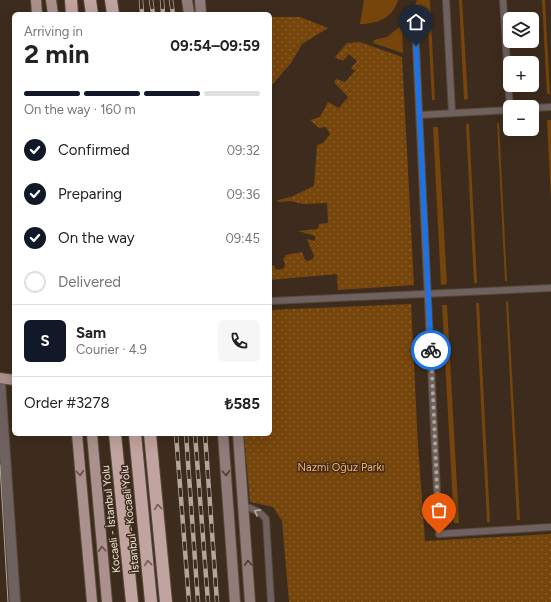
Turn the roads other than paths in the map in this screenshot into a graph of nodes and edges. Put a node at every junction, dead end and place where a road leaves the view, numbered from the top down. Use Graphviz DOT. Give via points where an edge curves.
graph roads {
  1 [pos="36,0"];
  2 [pos="51,0"];
  3 [pos="71,0"];
  4 [pos="90,0"];
  5 [pos="111,0"];
  6 [pos="187,0"];
  7 [pos="200,0"];
  8 [pos="446,0"];
  9 [pos="503,0"];
  10 [pos="37,12"];
  11 [pos="53,12"];
  12 [pos="72,12"];
  13 [pos="92,12"];
  14 [pos="113,12"];
  15 [pos="189,12"];
  16 [pos="201,12"];
  17 [pos="415,25"];
  18 [pos="509,100"];
  19 [pos="551,107"];
  20 [pos="539,108"];
  21 [pos="503,110"];
  22 [pos="452,113"];
  23 [pos="420,115"];
  24 [pos="551,288"];
  25 [pos="428,294"];
  26 [pos="272,300"];
  27 [pos="0,378"];
  28 [pos="12,380"];
  29 [pos="0,382"];
  30 [pos="77,436"];
  31 [pos="92,436"];
  32 [pos="115,436"];
  33 [pos="135,436"];
  34 [pos="150,436"];
  35 [pos="223,436"];
  36 [pos="238,436"];
  37 [pos="244,506"];
  38 [pos="551,527"];
  39 [pos="15,602"];
  40 [pos="92,602"];
  41 [pos="106,602"];
  42 [pos="132,602"];
  43 [pos="151,602"];
  44 [pos="166,602"];
  45 [pos="235,602"];
  46 [pos="250,602"];
  47 [pos="271,602"];
  1 -- 10 [label="main road"];
  2 -- 11 [label="main road"];
  3 -- 12 [label="highway"];
  4 -- 13 [label="highway"];
  5 -- 14 [label="highway"];
  6 -- 15 [label="main road"];
  7 -- 16 [label="main road"];
  8 -- 22 [label="lane"];
  9 -- 18 [label="lane"];
  17 -- 23 [label="lane"];
  19 -- 20 [label="lane"];
  21 -- 22 [label="lane"];
  22 -- 23 [label="lane"];
  23 -- 25 [label="lane"];
  24 -- 25 [label="lane"];
  25 -- 26 [label="lane"];
  25 -- 38 [label="lane" via="439,534"];
  27 -- 28 [label="main road"];
  29 -- 39 [label="street"];
  30 -- 40 [label="main road, one-way"];
  41 -- 31 [label="main road, one-way"];
  32 -- 42 [label="highway, Kocaeli - İstanbul Yolu"];
  43 -- 33 [label="highway, İstanbul - Kocaeli Yolu, one-way"];
  44 -- 34 [label="highway, one-way"];
  35 -- 45 [label="main road, one-way"];
  36 -- 37 [label="main road"];
  46 -- 37 [label="main road, one-way"];
  47 -- 37 [label="lane, one-way" via="266,519 256,510"];
}
